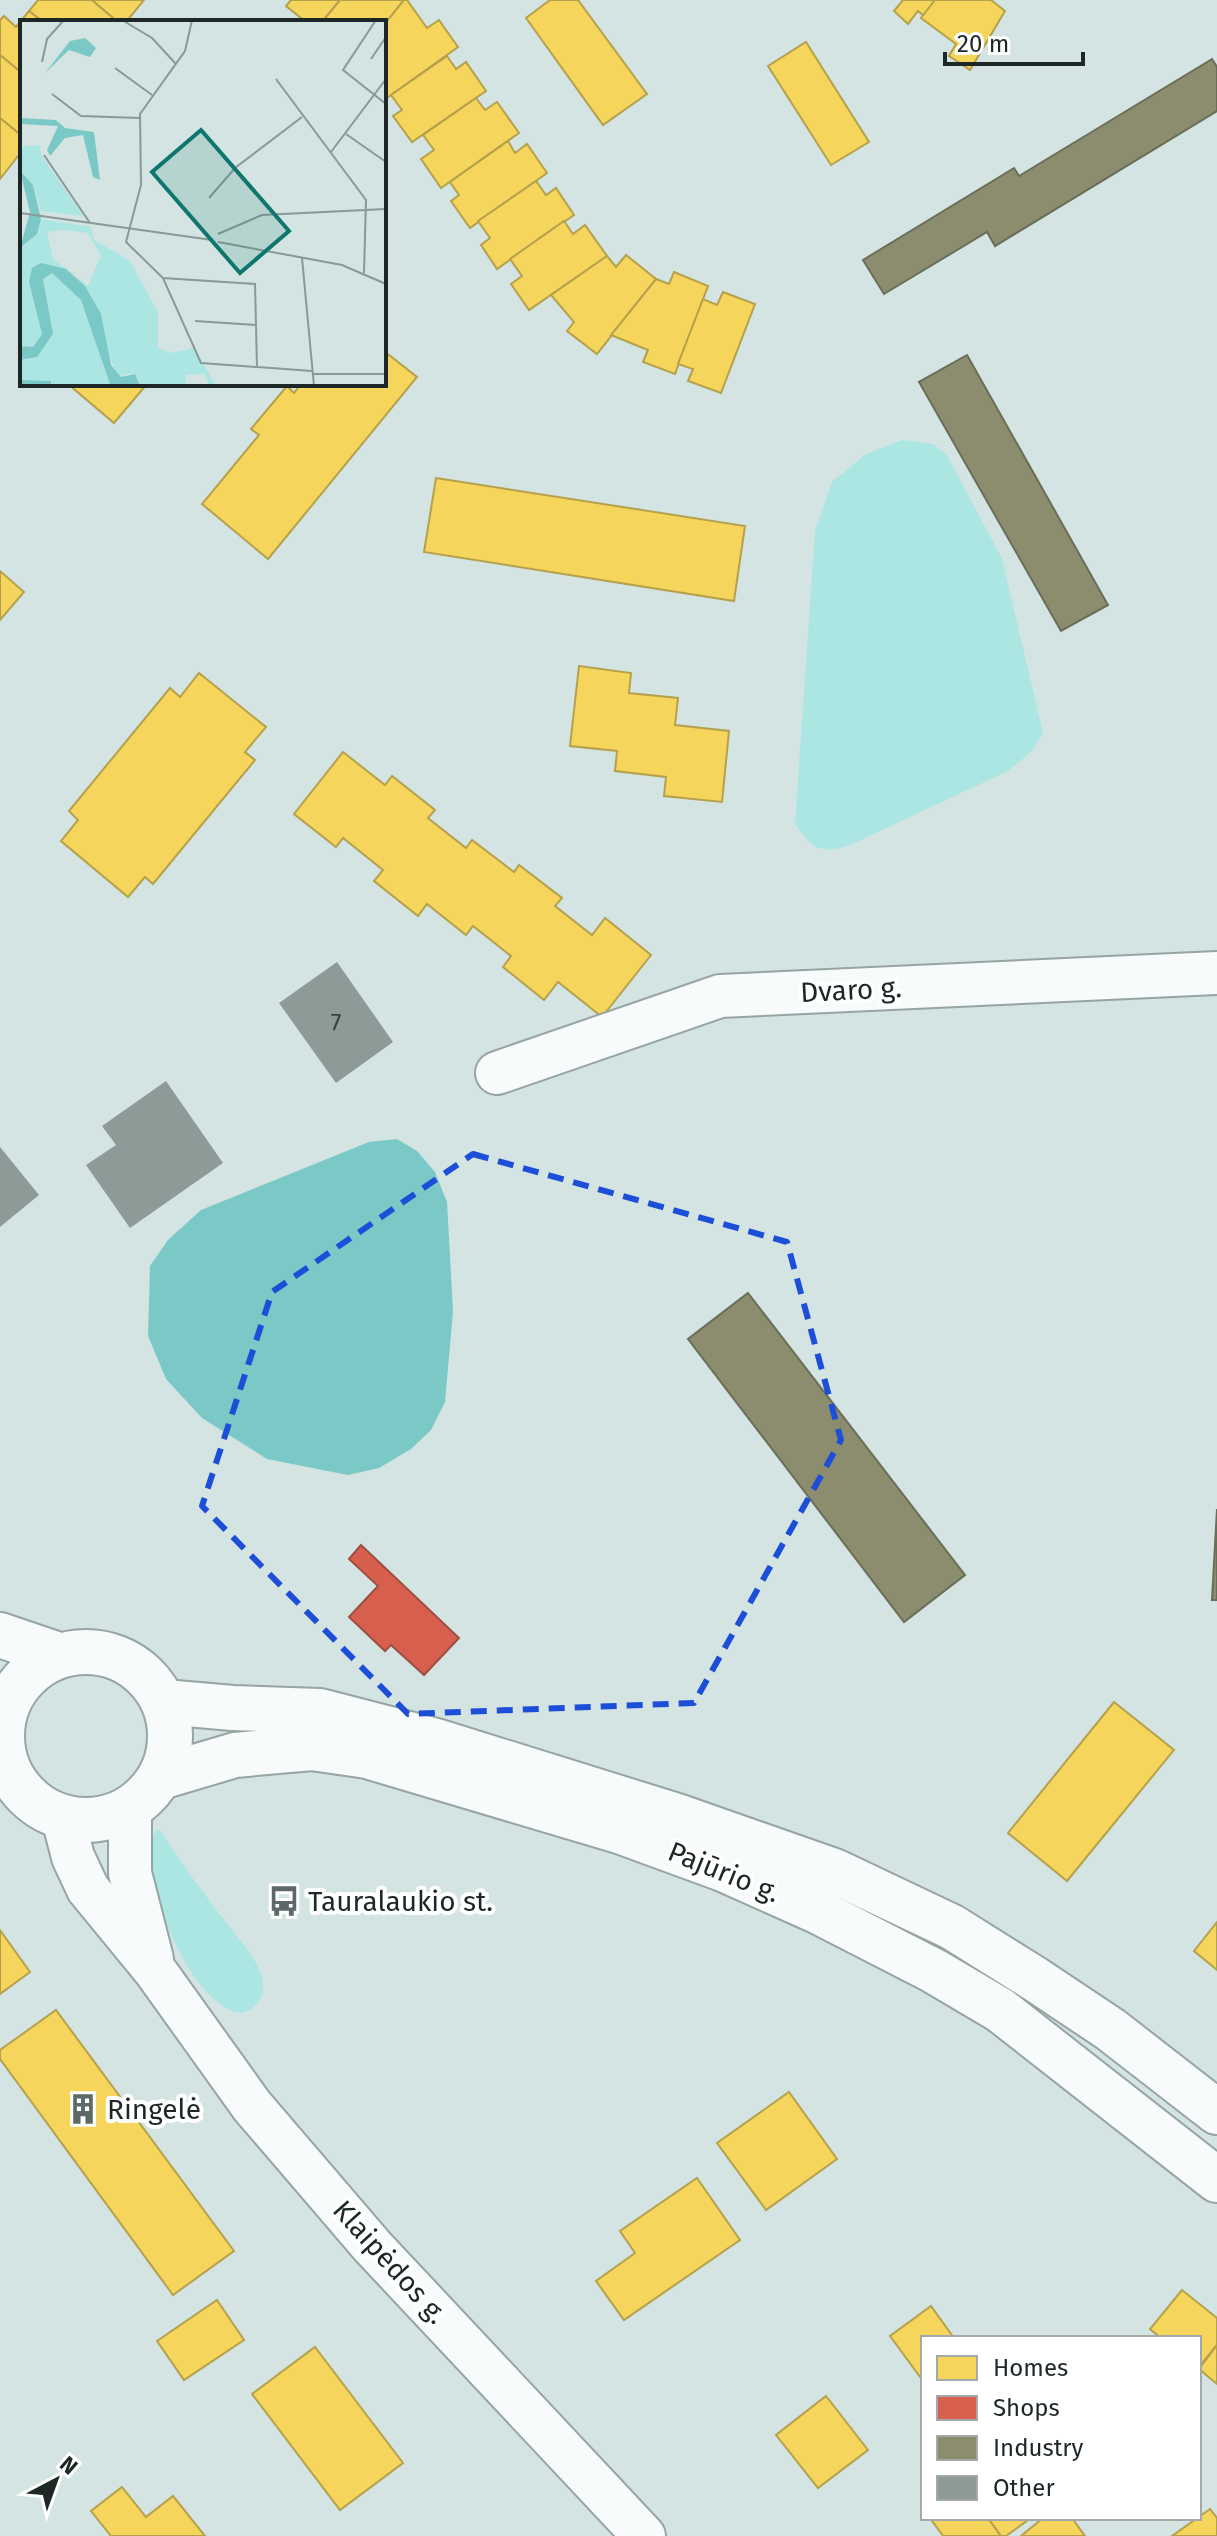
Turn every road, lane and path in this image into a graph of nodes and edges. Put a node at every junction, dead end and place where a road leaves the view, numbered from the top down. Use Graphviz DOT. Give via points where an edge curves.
graph roads {
  1 [pos="1217,973"];
  2 [pos="497,1073"];
  3 [pos="0,1635"];
  4 [pos="59,1655"];
  5 [pos="164,1702"];
  6 [pos="2,1711"];
  7 [pos="161,1777"];
  8 [pos="130,1809"];
  9 [pos="63,1818"];
  10 [pos="156,1972"];
  11 [pos="1217,2112"];
  12 [pos="1217,2180"];
  13 [pos="644,2536"];
  1 -- 2 [label="street, Dvaro g." via="720,996"];
  3 -- 4 [label="main road"];
  4 -- 5 [label="main road" via="107,1654 130,1664 150,1680"];
  4 -- 6 [label="main road" via="35,1669"];
  5 -- 7 [label="main road" via="170,1752"];
  5 -- 11 [label="main road, Pajūrio g." via="320,1711 436,1741 834,1871 952,1927 1035,1979"];
  6 -- 9 [label="main road" via="7,1766 39,1806"];
  7 -- 8 [label="main road"];
  7 -- 12 [label="main road, Pajūrio g." via="235,1755 312,1748 367,1756 622,1832 723,1869 817,1911 1000,2010"];
  8 -- 9 [label="main road" via="109,1818"];
  8 -- 10 [label="street, Klaipėdos g." via="130,1873"];
  9 -- 10 [label="street, Klaipėdos g." via="88,1889"];
  10 -- 13 [label="street, Klaipėdos g." via="252,2106 372,2246"];
}
